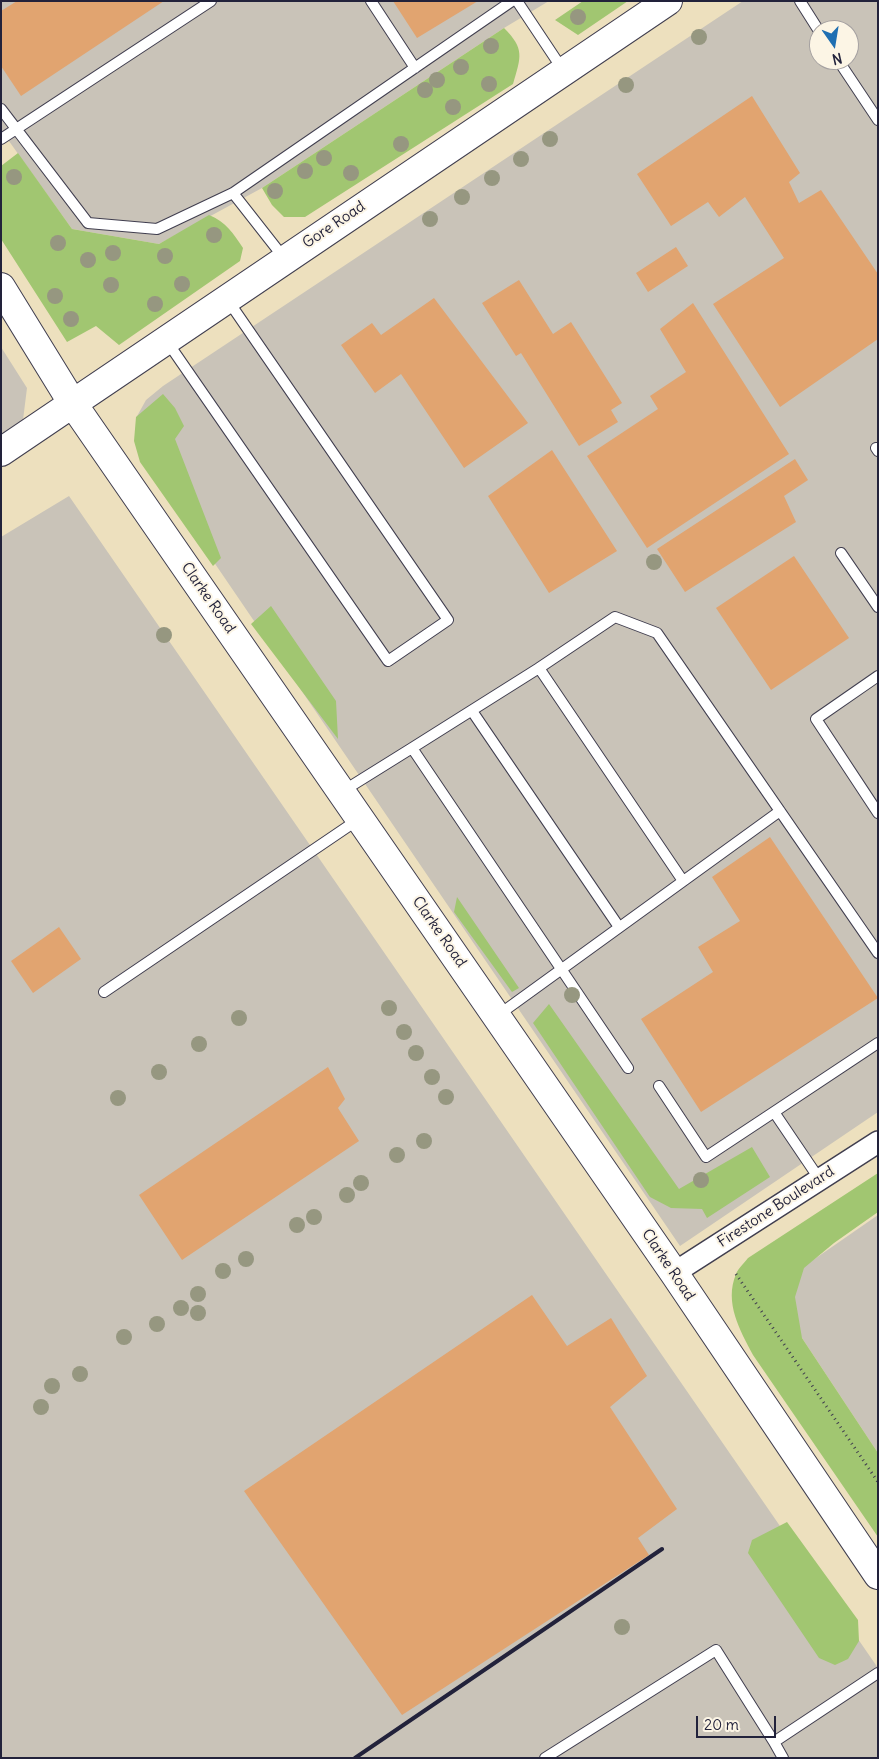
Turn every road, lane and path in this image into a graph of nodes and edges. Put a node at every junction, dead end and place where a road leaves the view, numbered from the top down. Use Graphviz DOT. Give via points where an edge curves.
graph roads {
  1 [pos="211,1"];
  2 [pos="371,1"];
  3 [pos="512,1"];
  4 [pos="517,1"];
  5 [pos="668,1"];
  6 [pos="800,1"];
  7 [pos="812,20"];
  8 [pos="415,68"];
  9 [pos="563,70"];
  10 [pos="845,70"];
  11 [pos="1,109"];
  12 [pos="878,120"];
  13 [pos="16,128"];
  14 [pos="1,139"];
  15 [pos="233,193"];
  16 [pos="284,259"];
  17 [pos="1,287"];
  18 [pos="226,298"];
  19 [pos="165,339"];
  20 [pos="73,404"];
  21 [pos="1,452"];
  22 [pos="841,553"];
  23 [pos="878,607"];
  24 [pos="539,668"];
  25 [pos="878,676"];
  26 [pos="472,711"];
  27 [pos="412,748"];
  28 [pos="342,792"];
  29 [pos="780,812"];
  30 [pos="878,813"];
  31 [pos="360,818"];
  32 [pos="683,881"];
  33 [pos="619,927"];
  34 [pos="878,953"];
  35 [pos="561,969"];
  36 [pos="104,992"];
  37 [pos="497,1016"];
  38 [pos="878,1043"];
  39 [pos="628,1068"];
  40 [pos="659,1086"];
  41 [pos="774,1112"];
  42 [pos="878,1142"];
  43 [pos="820,1180"];
  44 [pos="674,1272"];
  45 [pos="736,1274"];
  46 [pos="878,1482"];
  47 [pos="878,1575"];
  48 [pos="878,1672"];
  49 [pos="774,1742"];
  50 [pos="545,1758"];
  51 [pos="783,1758"];
  1 -- 13 [label="lane"];
  2 -- 8 [label="lane"];
  3 -- 8 [label="lane"];
  4 -- 9 [label="lane"];
  5 -- 9 [label="main road, Gore Road"];
  6 -- 7 [label="lane"];
  8 -- 15 [label="lane"];
  9 -- 16 [label="main road, Gore Road"];
  10 -- 12 [label="lane"];
  11 -- 13 [label="lane"];
  13 -- 14 [label="lane"];
  13 -- 15 [label="lane" via="88,223 157,229"];
  15 -- 16 [label="lane"];
  16 -- 18 [label="main road, Gore Road"];
  17 -- 20 [label="main road, Clarke Road"];
  18 -- 19 [label="main road, Gore Road"];
  18 -- 19 [label="lane" via="448,620 388,661"];
  19 -- 20 [label="main road, Gore Road"];
  20 -- 21 [label="main road, Gore Road"];
  20 -- 28 [label="main road, Clarke Road"];
  22 -- 23 [label="lane"];
  24 -- 26 [label="lane"];
  24 -- 29 [label="lane" via="615,617 657,633"];
  24 -- 32 [label="lane"];
  25 -- 30 [label="lane" via="816,719"];
  26 -- 27 [label="lane"];
  26 -- 33 [label="lane"];
  27 -- 28 [label="lane"];
  27 -- 35 [label="lane"];
  28 -- 31 [label="main road, Clarke Road"];
  29 -- 32 [label="lane"];
  29 -- 34 [label="lane"];
  31 -- 36 [label="lane"];
  31 -- 37 [label="main road, Clarke Road"];
  32 -- 33 [label="lane"];
  33 -- 35 [label="lane"];
  35 -- 37 [label="lane"];
  35 -- 39 [label="lane"];
  37 -- 44 [label="main road, Clarke Road"];
  38 -- 41 [label="lane"];
  40 -- 41 [label="lane" via="706,1157"];
  41 -- 43 [label="lane"];
  42 -- 43 [label="street, Firestone Boulevard"];
  43 -- 44 [label="street, Firestone Boulevard"];
  44 -- 47 [label="main road, Clarke Road"];
  45 -- 46 [label="path"];
  48 -- 49 [label="lane"];
  49 -- 50 [label="lane" via="716,1650"];
  49 -- 51 [label="lane"];
}
